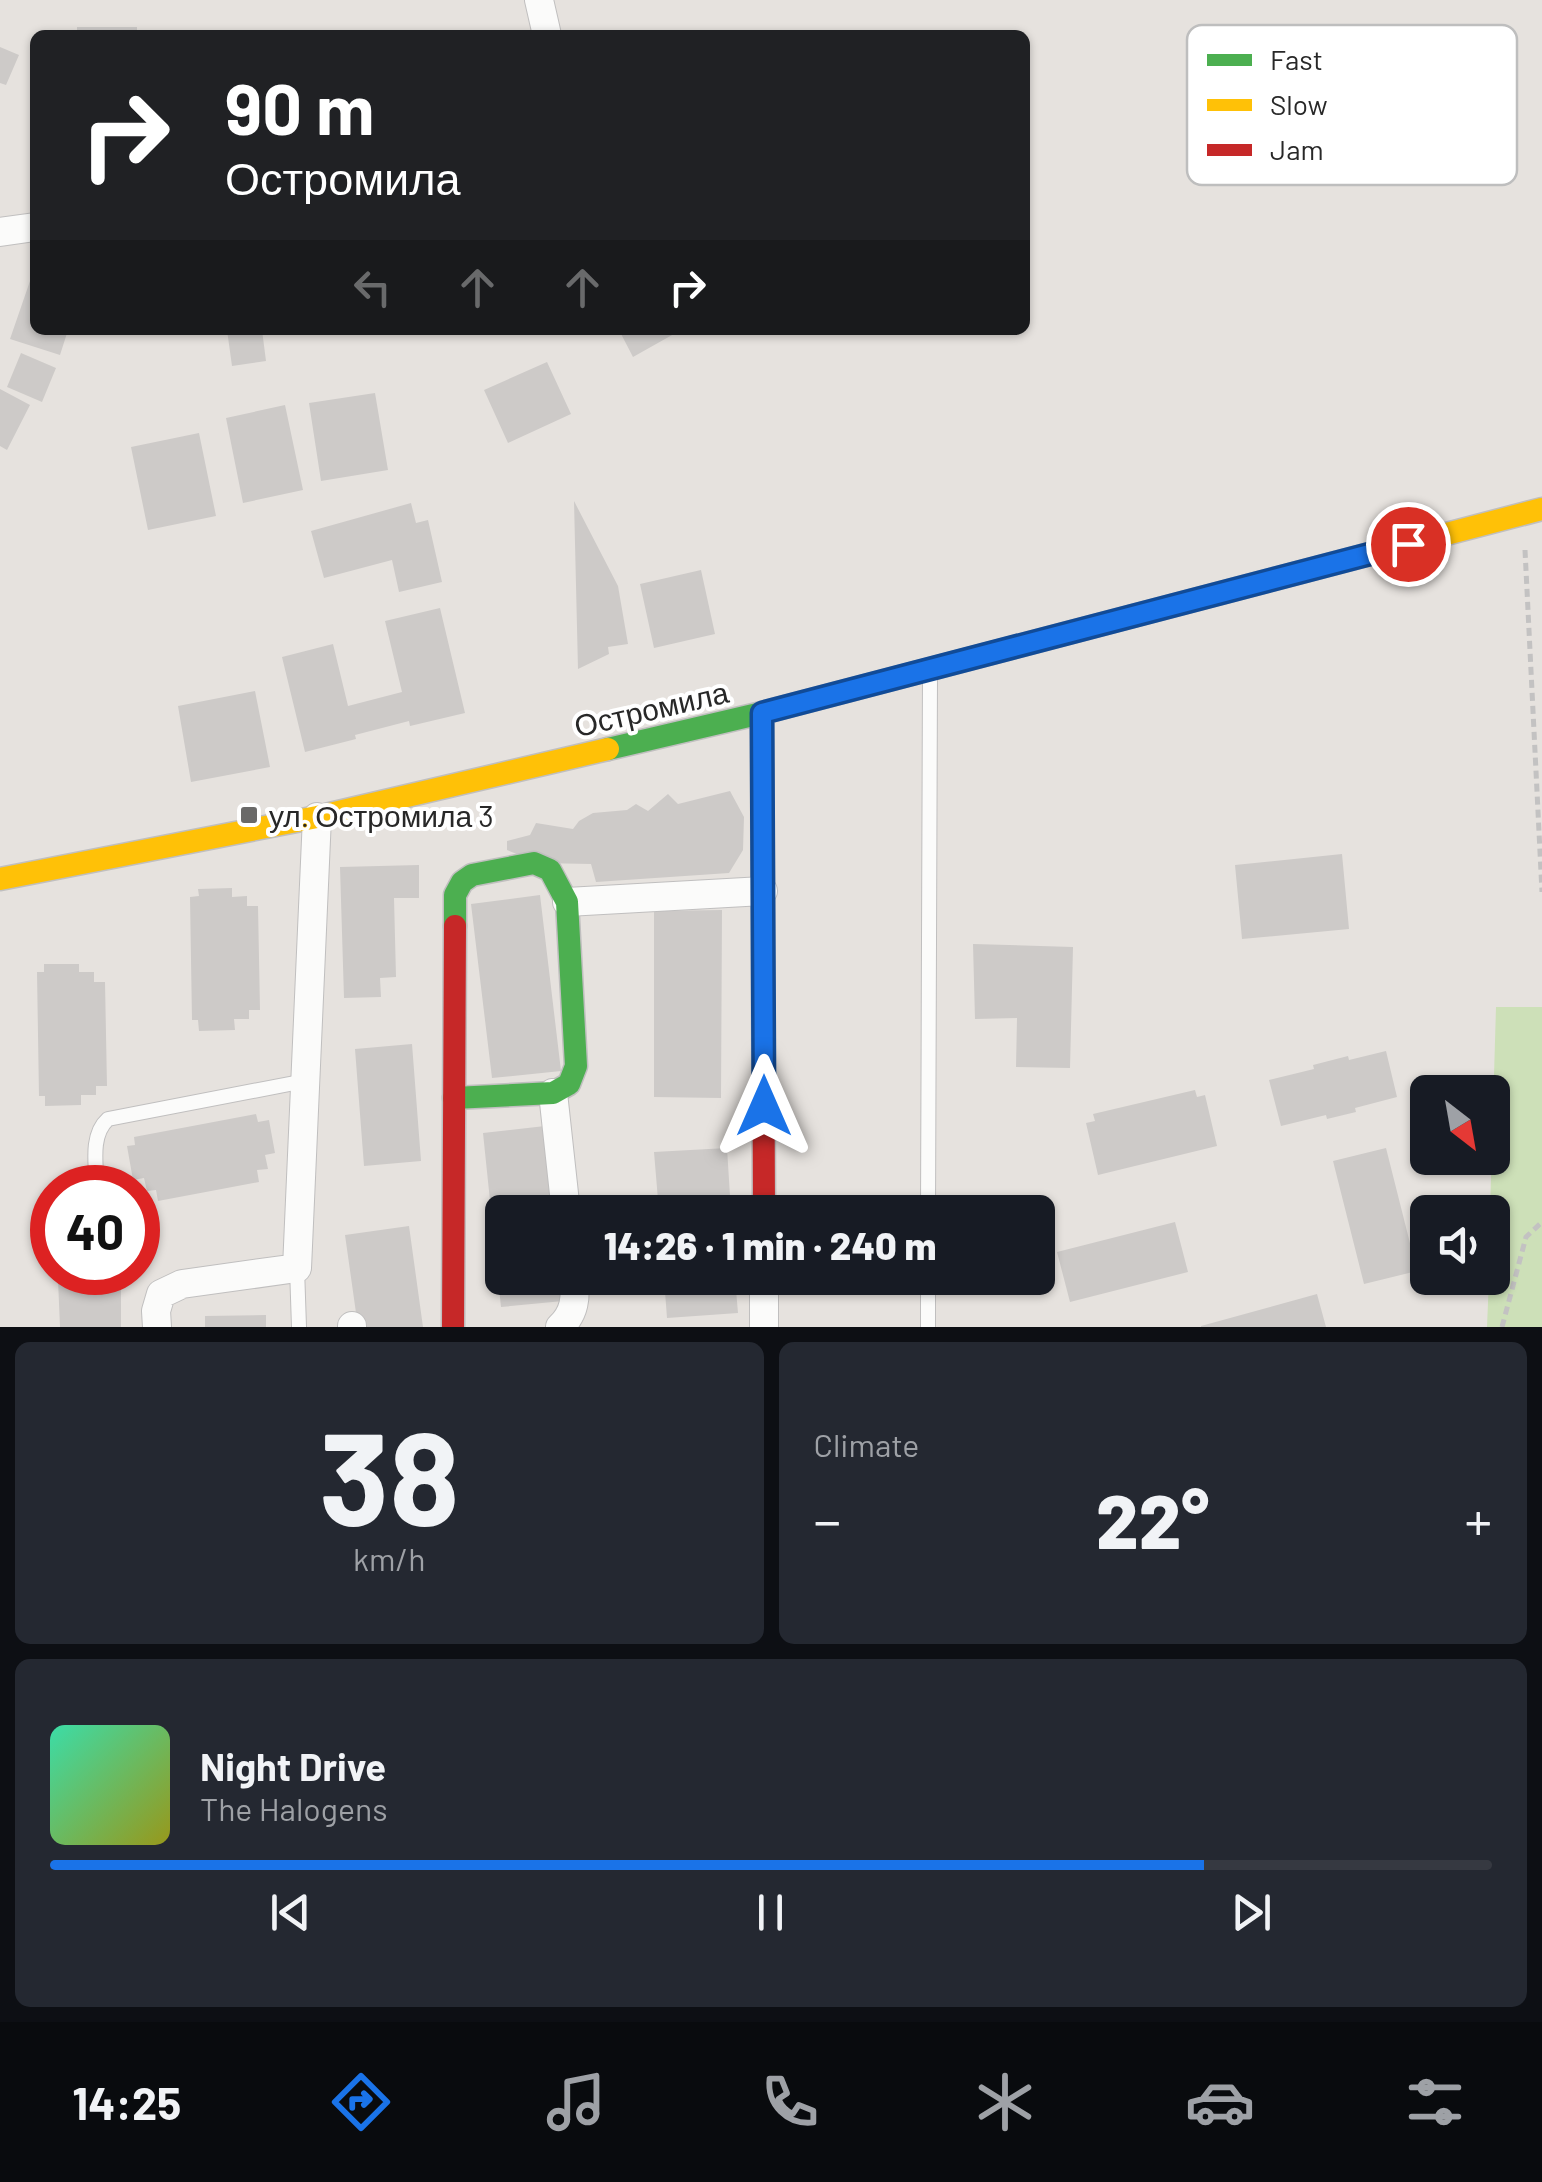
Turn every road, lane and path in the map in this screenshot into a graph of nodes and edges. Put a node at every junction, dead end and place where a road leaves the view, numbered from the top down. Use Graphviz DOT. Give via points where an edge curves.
graph roads {
  1 [pos="538,0"];
  2 [pos="546,30"];
  3 [pos="30,228"];
  4 [pos="0,232"];
  5 [pos="1533,511"];
  6 [pos="930,669"];
  7 [pos="762,713"];
  8 [pos="317,817"];
  9 [pos="0,879"];
  10 [pos="763,891"];
  11 [pos="1542,892"];
  12 [pos="566,902"];
  13 [pos="305,1081"];
  14 [pos="553,1094"];
  15 [pos="454,1098"];
  16 [pos="96,1165"];
  17 [pos="564,1195"];
  18 [pos="764,1195"];
  19 [pos="928,1195"];
  20 [pos="1542,1222"];
  21 [pos="297,1268"];
  22 [pos="576,1295"];
  23 [pos="764,1295"];
  24 [pos="928,1295"];
  25 [pos="157,1327"];
  26 [pos="299,1327"];
  27 [pos="454,1327"];
  28 [pos="560,1327"];
  29 [pos="764,1327"];
  30 [pos="928,1327"];
  31 [pos="1502,1327"];
  1 -- 2 [label="street"];
  3 -- 4 [label="street"];
  5 -- 6 [label="street, Остромила"];
  5 -- 11 [label="path"];
  6 -- 7 [label="street, Остромила"];
  6 -- 19 [label="lane"];
  7 -- 8 [label="street, Остромила"];
  7 -- 10 [label="street"];
  8 -- 9 [label="street, Остромила"];
  8 -- 13 [label="street"];
  10 -- 12 [label="street"];
  10 -- 18 [label="street"];
  12 -- 14 [label="street" via="576,1066 573,1082"];
  12 -- 15 [label="street" via="550,870 534,863 462,882 455,895"];
  13 -- 16 [label="lane" via="108,1119 96,1137"];
  13 -- 21 [label="street"];
  14 -- 15 [label="street"];
  14 -- 17 [label="street"];
  15 -- 27 [label="street"];
  20 -- 31 [label="path" via="1526,1238"];
  21 -- 25 [label="street" via="182,1284 161,1294"];
  21 -- 26 [label="lane"];
  22 -- 28 [label="street"];
  23 -- 29 [label="street"];
  24 -- 30 [label="lane"];
}
